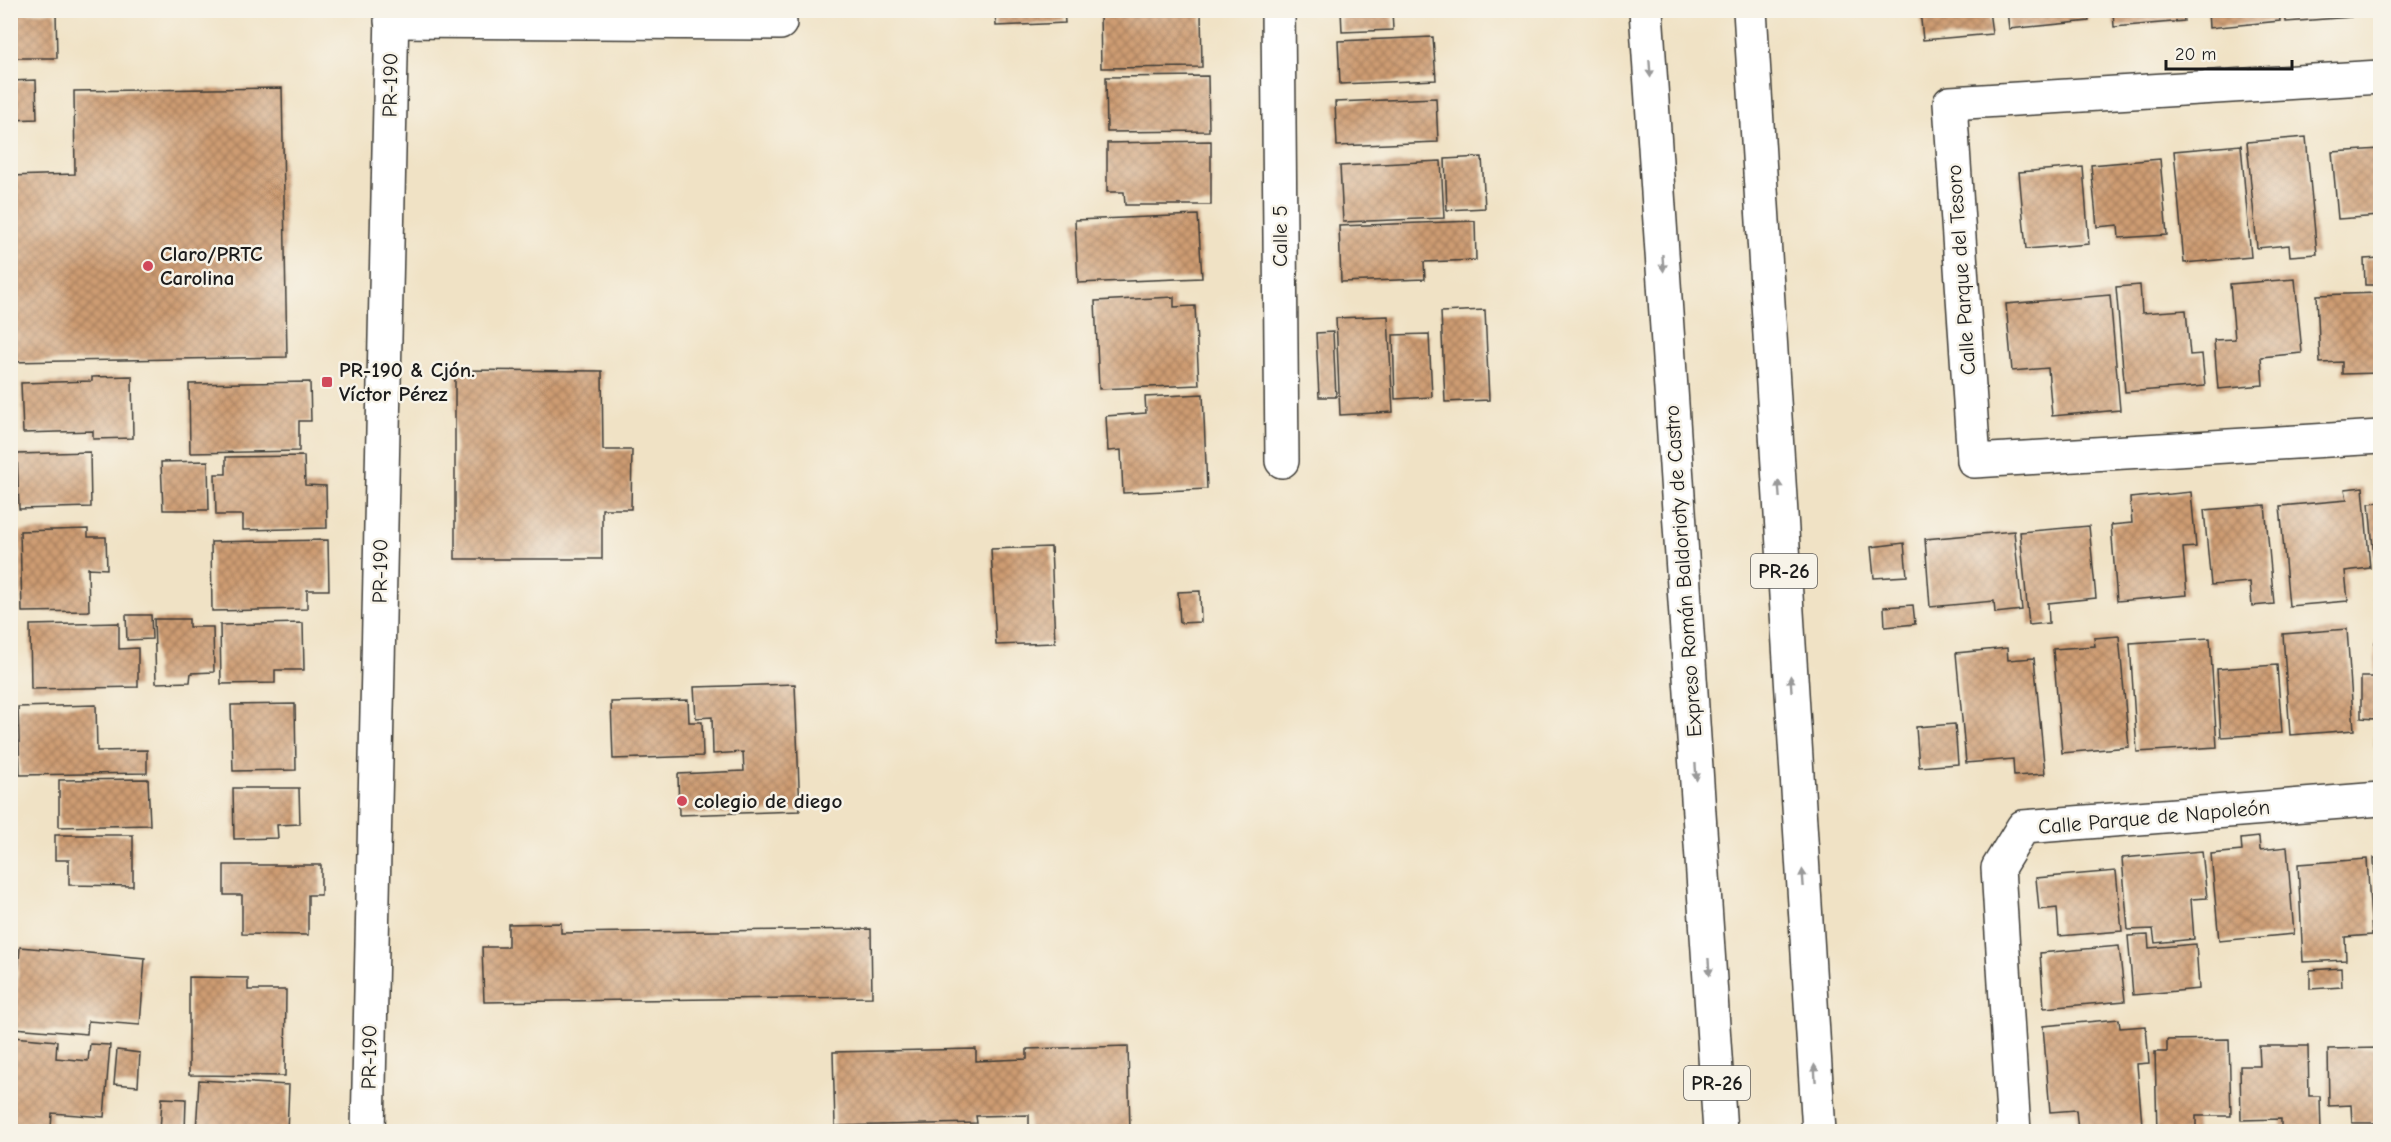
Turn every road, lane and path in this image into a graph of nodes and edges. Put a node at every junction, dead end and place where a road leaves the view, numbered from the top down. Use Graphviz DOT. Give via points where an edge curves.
graph roads {
  1 [pos="1278,10"];
  2 [pos="1646,10"];
  3 [pos="1750,10"];
  4 [pos="392,16"];
  5 [pos="780,23"];
  6 [pos="2380,77"];
  7 [pos="2380,437"];
  8 [pos="1282,461"];
  9 [pos="2380,799"];
  10 [pos="368,1131"];
  11 [pos="1720,1131"];
  12 [pos="1819,1131"];
  13 [pos="2013,1131"];
  1 -- 8 [label="main road, Calle 5"];
  2 -- 11 [label="main road, Expreso Román Baldorioty de Castro / PR-26, one-way"];
  12 -- 3 [label="main road, PR-26, one-way"];
  4 -- 5 [label="main road"];
  4 -- 10 [label="main road, PR-190 / PR-190"];
  6 -- 7 [label="main road, Calle Parque del Tesoro" via="1950,103 1974,461"];
  9 -- 13 [label="main road, Calle Parque de Napoleón" via="2023,827 1998,868"];
}
